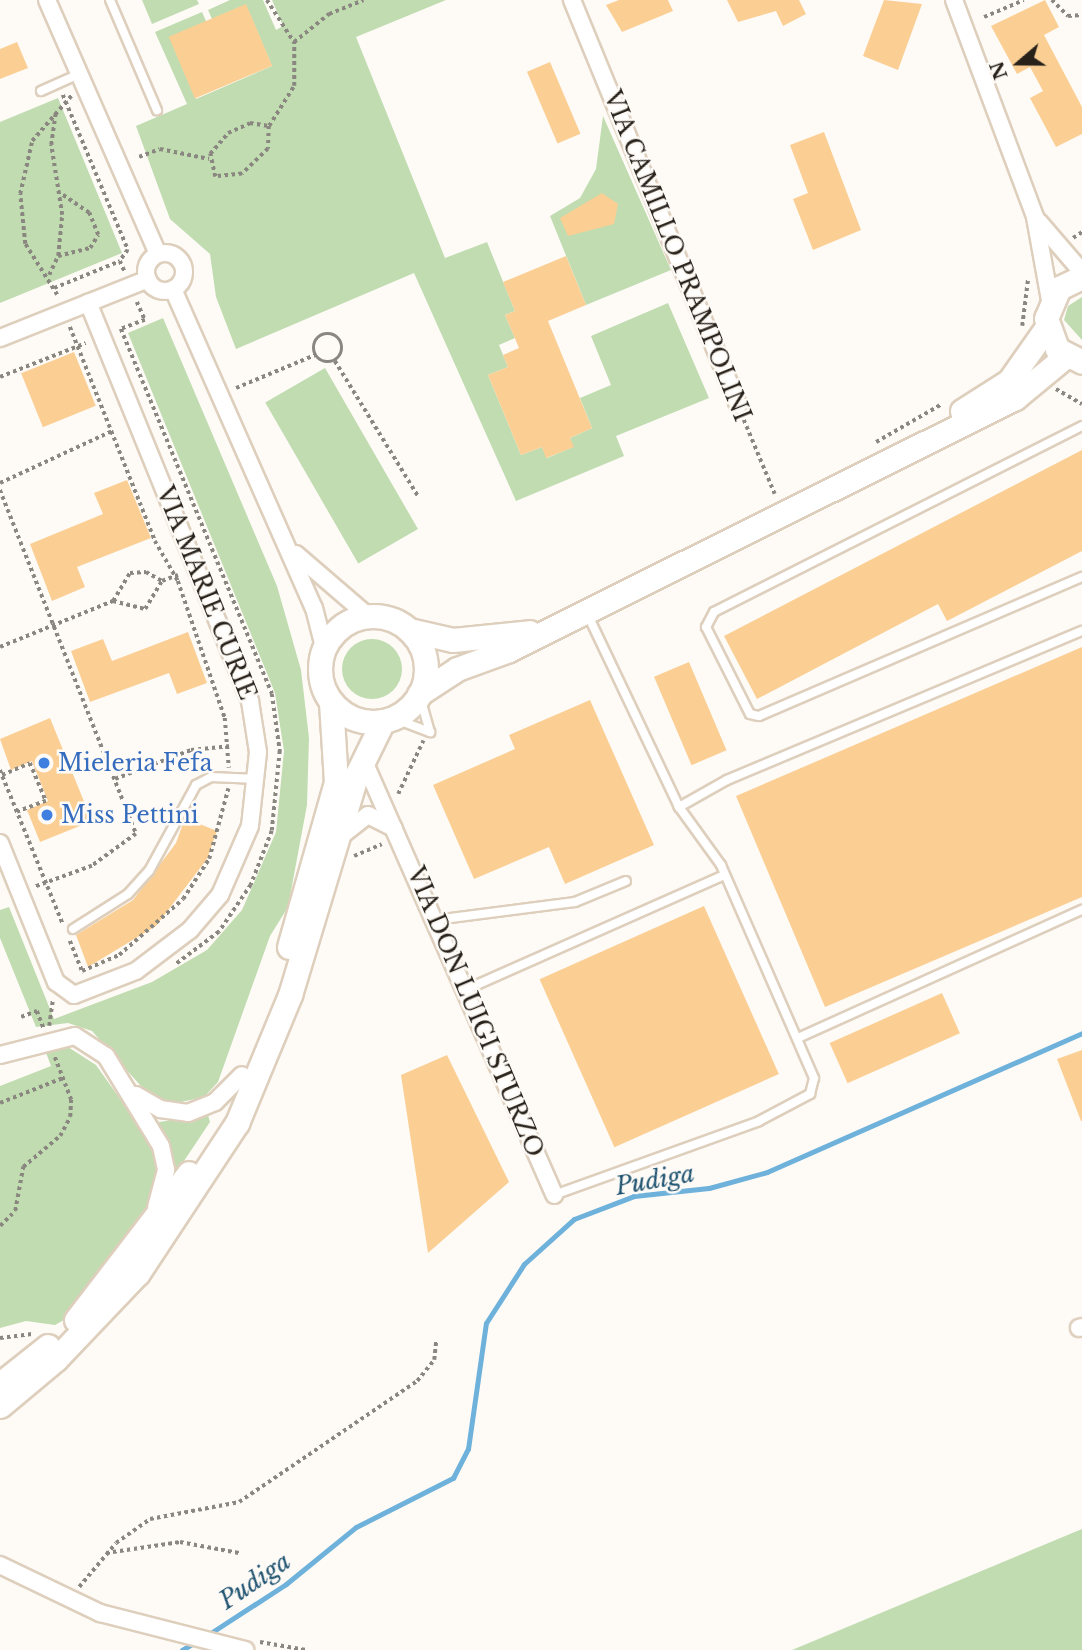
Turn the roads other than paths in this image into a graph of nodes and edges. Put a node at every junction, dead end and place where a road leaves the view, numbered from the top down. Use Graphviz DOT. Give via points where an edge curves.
graph roads {
  1 [pos="47,0"];
  2 [pos="110,0"];
  3 [pos="572,0"];
  4 [pos="954,0"];
  5 [pos="83,81"];
  6 [pos="41,91"];
  7 [pos="157,110"];
  8 [pos="1035,218"];
  9 [pos="158,254"];
  10 [pos="1082,275"];
  11 [pos="148,279"];
  12 [pos="173,289"];
  13 [pos="1050,300"];
  14 [pos="88,303"];
  15 [pos="1047,327"];
  16 [pos="0,338"];
  17 [pos="1074,359"];
  18 [pos="738,405"];
  19 [pos="1082,426"];
  20 [pos="823,492"];
  21 [pos="283,539"];
  22 [pos="1082,577"];
  23 [pos="586,610"];
  24 [pos="368,616"];
  25 [pos="547,629"];
  26 [pos="409,631"];
  27 [pos="1082,631"];
  28 [pos="324,647"];
  29 [pos="419,694"];
  30 [pos="331,702"];
  31 [pos="388,719"];
  32 [pos="363,757"];
  33 [pos="257,779"];
  34 [pos="679,807"];
  35 [pos="396,829"];
  36 [pos="338,841"];
  37 [pos="0,843"];
  38 [pos="726,875"];
  39 [pos="625,881"];
  40 [pos="1082,910"];
  41 [pos="435,920"];
  42 [pos="73,929"];
  43 [pos="465,990"];
  44 [pos="798,1038"];
  45 [pos="0,1055"];
  46 [pos="242,1075"];
  47 [pos="131,1092"];
  48 [pos="554,1195"];
  49 [pos="99,1294"];
  50 [pos="0,1384"];
  51 [pos="0,1406"];
  52 [pos="0,1564"];
  53 [pos="246,1645"];
  1 -- 5 [label="street"];
  2 -- 7 [label="lane"];
  3 -- 18 [label="street, VIA CAMILLO PRAMPOLINI"];
  4 -- 8 [label="street"];
  5 -- 6 [label="lane" via="58,83"];
  5 -- 9 [label="street"];
  8 -- 10 [label="street"];
  8 -- 13 [label="street"];
  9 -- 11 [label="street" via="149,262"];
  9 -- 12 [label="street" via="175,256 183,265 184,276"];
  10 -- 13 [label="street"];
  11 -- 12 [label="street" via="161,290"];
  11 -- 14 [label="street"];
  12 -- 21 [label="street"];
  13 -- 15 [label="street"];
  14 -- 16 [label="street"];
  14 -- 33 [label="street, VIA MARIE CURIE" via="250,701"];
  15 -- 17 [label="street"];
  15 -- 20 [label="street" via="1009,381"];
  17 -- 20 [label="street" via="1015,398"];
  19 -- 22 [label="lane" via="714,612 706,627 750,714 760,716"];
  20 -- 23 [label="street" via="781,499"];
  21 -- 24 [label="street" via="332,591"];
  21 -- 28 [label="street"];
  23 -- 25 [label="street"];
  23 -- 34 [label="lane"];
  24 -- 26 [label="street"];
  24 -- 28 [label="street" via="347,622"];
  25 -- 26 [label="street" via="453,640"];
  25 -- 29 [label="street" via="457,669"];
  26 -- 29 [label="street" via="425,660"];
  27 -- 34 [label="lane" via="727,780"];
  28 -- 30 [label="street" via="320,670"];
  29 -- 31 [label="street"];
  29 -- 31 [label="lane" via="433,735"];
  30 -- 31 [label="street" via="360,720"];
  30 -- 46 [label="street" via="338,752 329,814"];
  31 -- 32 [label="street"];
  32 -- 35 [label="street, VIA DON LUIGI STURZO"];
  32 -- 36 [label="street"];
  33 -- 37 [label="street, VIA MARIE CURIE" via="250,826 220,895 157,957 90,991 70,995 55,982"];
  33 -- 42 [label="lane" via="205,779 190,790 149,871 128,894"];
  34 -- 38 [label="lane"];
  35 -- 36 [label="street" via="368,815"];
  35 -- 41 [label="street, VIA DON LUIGI STURZO"];
  36 -- 51 [label="street" via="257,1080 213,1163 110,1306"];
  38 -- 43 [label="lane"];
  38 -- 44 [label="lane"];
  39 -- 41 [label="lane" via="575,902"];
  40 -- 44 [label="lane"];
  41 -- 43 [label="street, VIA DON LUIGI STURZO"];
  43 -- 48 [label="street, VIA DON LUIGI STURZO"];
  44 -- 48 [label="lane" via="814,1078 810,1094 760,1121"];
  45 -- 47 [label="street" via="47,1038 75,1036 92,1043"];
  46 -- 47 [label="street" via="215,1102 188,1113 160,1109"];
  46 -- 49 [label="street" via="181,1187"];
  47 -- 49 [label="street" via="161,1146 164,1186 153,1212 105,1274"];
  49 -- 50 [label="street"];
  52 -- 53 [label="street" via="73,1602 178,1637"];
}
